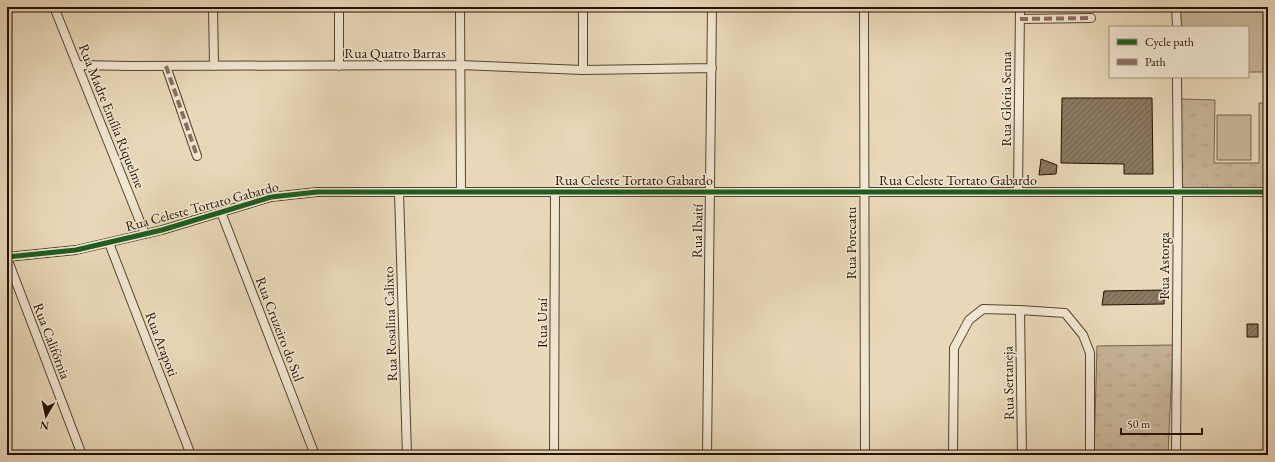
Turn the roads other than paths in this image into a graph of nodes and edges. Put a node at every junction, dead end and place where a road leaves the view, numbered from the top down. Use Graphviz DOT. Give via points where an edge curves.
graph roads {
  1 [pos="54,7"];
  2 [pos="214,7"];
  3 [pos="339,7"];
  4 [pos="460,7"];
  5 [pos="583,7"];
  6 [pos="712,7"];
  7 [pos="864,7"];
  8 [pos="1020,7"];
  9 [pos="1176,7"];
  10 [pos="1091,18"];
  11 [pos="1020,20"];
  12 [pos="1177,26"];
  13 [pos="77,65"];
  14 [pos="460,65"];
  15 [pos="166,66"];
  16 [pos="214,66"];
  17 [pos="339,66"];
  18 [pos="712,68"];
  19 [pos="583,70"];
  20 [pos="1177,78"];
  21 [pos="197,156"];
  22 [pos="399,192"];
  23 [pos="461,192"];
  24 [pos="555,192"];
  25 [pos="710,192"];
  26 [pos="864,192"];
  27 [pos="1018,192"];
  28 [pos="1178,192"];
  29 [pos="1268,192"];
  30 [pos="221,212"];
  31 [pos="145,234"];
  32 [pos="109,243"];
  33 [pos="7,257"];
  34 [pos="1020,310"];
  35 [pos="82,455"];
  36 [pos="191,455"];
  37 [pos="315,455"];
  38 [pos="407,455"];
  39 [pos="554,455"];
  40 [pos="707,455"];
  41 [pos="865,455"];
  42 [pos="953,455"];
  43 [pos="1022,455"];
  44 [pos="1090,455"];
  45 [pos="1176,455"];
  1 -- 13 [label="street, Rua Madre Emília Riquelme"];
  2 -- 16 [label="street"];
  3 -- 17 [label="street"];
  4 -- 14 [label="street"];
  5 -- 19 [label="street"];
  6 -- 18 [label="street, Rua Ibaití"];
  7 -- 26 [label="street, Rua Porecatu"];
  8 -- 11 [label="street, Rua Glória Senna"];
  9 -- 12 [label="street"];
  10 -- 11 [label="street"];
  11 -- 27 [label="street, Rua Glória Senna"];
  13 -- 15 [label="street, Rua Quatro Barras"];
  13 -- 31 [label="street, Rua Madre Emília Riquelme"];
  14 -- 17 [label="street, Rua Quatro Barras"];
  14 -- 19 [label="street, Rua Quatro Barras"];
  14 -- 23 [label="street"];
  15 -- 16 [label="street, Rua Quatro Barras"];
  15 -- 21 [label="street"];
  16 -- 17 [label="street, Rua Quatro Barras"];
  18 -- 19 [label="street, Rua Quatro Barras"];
  18 -- 25 [label="street, Rua Ibaití"];
  20 -- 28 [label="street, Rua Astorga"];
  22 -- 23 [label="street, Rua Celeste Tortato Gabardo"];
  22 -- 30 [label="street, Rua Celeste Tortato Gabardo" via="317,192 270,196"];
  22 -- 38 [label="street, Rua Rosalina Calixto"];
  23 -- 24 [label="street, Rua Celeste Tortato Gabardo"];
  24 -- 25 [label="street, Rua Celeste Tortato Gabardo"];
  24 -- 39 [label="street, Rua Uraí"];
  25 -- 26 [label="street, Rua Celeste Tortato Gabardo"];
  25 -- 40 [label="street, Rua Ibaití"];
  26 -- 27 [label="street, Rua Celeste Tortato Gabardo"];
  26 -- 41 [label="street, Rua Porecatu"];
  27 -- 28 [label="street, Rua Celeste Tortato Gabardo"];
  28 -- 29 [label="street, Rua Celeste Tortato Gabardo"];
  28 -- 45 [label="street, Rua Astorga"];
  30 -- 31 [label="street, Rua Celeste Tortato Gabardo"];
  30 -- 37 [label="street, Rua Cruzeiro do Sul"];
  31 -- 32 [label="street, Rua Celeste Tortato Gabardo"];
  32 -- 33 [label="street, Rua Celeste Tortato Gabardo" via="76,250"];
  32 -- 36 [label="street, Rua Arapoti"];
  33 -- 35 [label="street, Rua Califórnia"];
  34 -- 42 [label="street" via="983,309 969,320 954,348"];
  34 -- 43 [label="street, Rua Sertaneja"];
  34 -- 44 [label="street" via="1065,313 1083,335 1090,353"];
}
